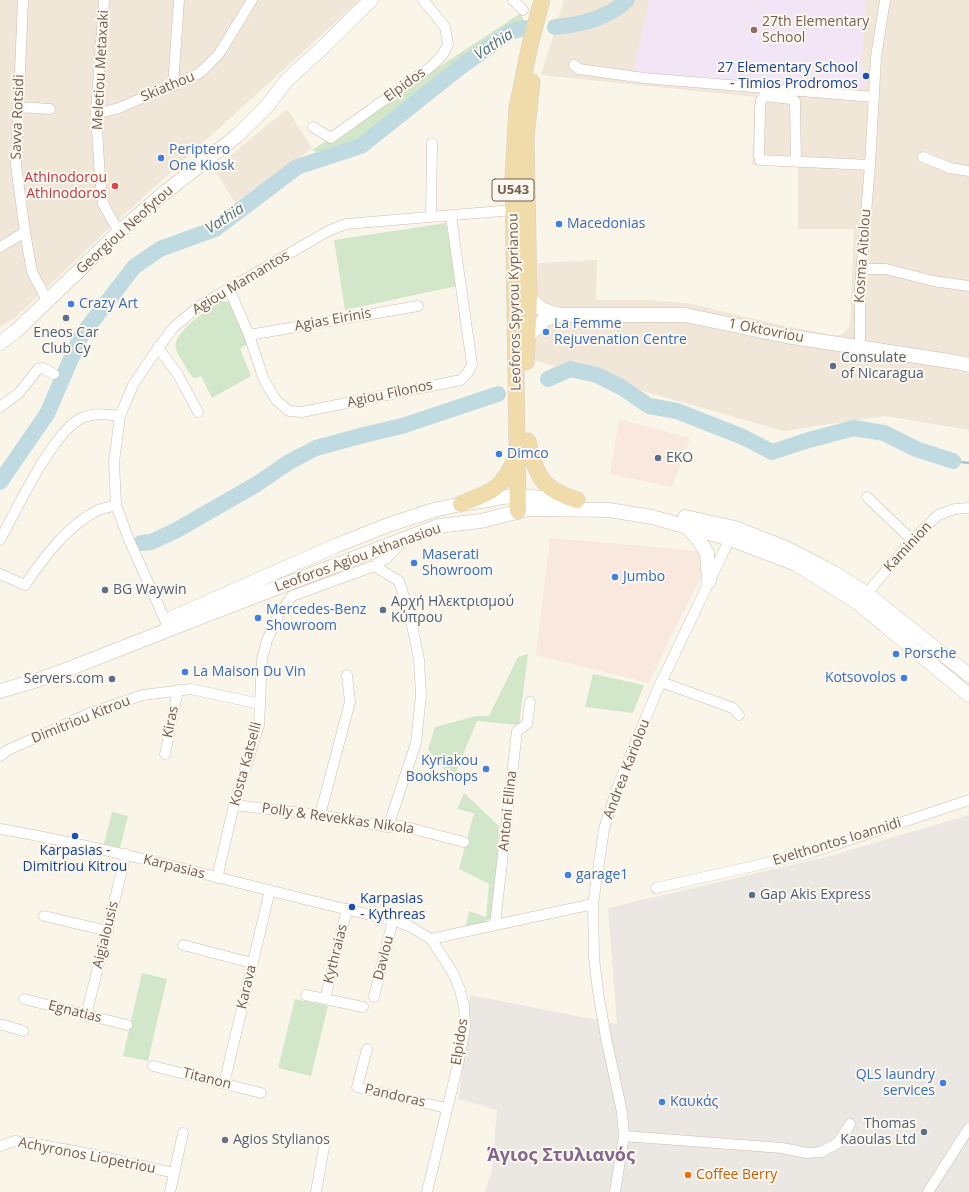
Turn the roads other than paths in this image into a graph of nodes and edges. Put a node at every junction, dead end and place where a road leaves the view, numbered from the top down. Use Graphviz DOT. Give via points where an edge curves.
graph roads {
  1 [pos="23,0"];
  2 [pos="104,0"];
  3 [pos="179,0"];
  4 [pos="252,0"];
  5 [pos="371,0"];
  6 [pos="423,0"];
  7 [pos="513,0"];
  8 [pos="542,0"];
  9 [pos="552,0"];
  10 [pos="885,0"];
  11 [pos="523,10"];
  12 [pos="574,65"];
  13 [pos="172,86"];
  14 [pos="874,96"];
  15 [pos="18,107"];
  16 [pos="50,109"];
  17 [pos="96,114"];
  18 [pos="313,127"];
  19 [pos="432,143"];
  20 [pos="923,157"];
  21 [pos="796,161"];
  22 [pos="870,165"];
  23 [pos="969,171"];
  24 [pos="513,210"];
  25 [pos="431,216"];
  26 [pos="451,216"];
  27 [pos="25,232"];
  28 [pos="119,232"];
  29 [pos="0,247"];
  30 [pos="862,268"];
  31 [pos="969,286"];
  32 [pos="229,289"];
  33 [pos="529,297"];
  34 [pos="48,302"];
  35 [pos="418,306"];
  36 [pos="562,315"];
  37 [pos="249,335"];
  38 [pos="527,337"];
  39 [pos="0,343"];
  40 [pos="860,347"];
  41 [pos="158,348"];
  42 [pos="969,365"];
  43 [pos="54,374"];
  44 [pos="521,386"];
  45 [pos="0,407"];
  46 [pos="198,412"];
  47 [pos="120,416"];
  48 [pos="528,442"];
  49 [pos="517,456"];
  50 [pos="867,497"];
  51 [pos="577,500"];
  52 [pos="523,503"];
  53 [pos="462,504"];
  54 [pos="116,506"];
  55 [pos="969,508"];
  56 [pos="687,527"];
  57 [pos="732,534"];
  58 [pos="409,537"];
  59 [pos="0,540"];
  60 [pos="912,540"];
  61 [pos="374,566"];
  62 [pos="0,574"];
  63 [pos="709,581"];
  64 [pos="862,598"];
  65 [pos="167,624"];
  66 [pos="347,675"];
  67 [pos="969,675"];
  68 [pos="661,682"];
  69 [pos="0,683"];
  70 [pos="178,690"];
  71 [pos="0,691"];
  72 [pos="969,695"];
  73 [pos="530,702"];
  74 [pos="260,704"];
  75 [pos="739,715"];
  76 [pos="165,754"];
  77 [pos="0,756"];
  78 [pos="969,800"];
  79 [pos="234,805"];
  80 [pos="320,815"];
  81 [pos="388,827"];
  82 [pos="0,829"];
  83 [pos="464,842"];
  84 [pos="126,854"];
  85 [pos="218,878"];
  86 [pos="656,888"];
  87 [pos="270,890"];
  88 [pos="593,904"];
  89 [pos="347,909"];
  90 [pos="44,916"];
  91 [pos="393,920"];
  92 [pos="495,924"];
  93 [pos="108,931"];
  94 [pos="431,939"];
  95 [pos="183,945"];
  96 [pos="252,963"];
  97 [pos="306,995"];
  98 [pos="374,997"];
  99 [pos="24,999"];
  100 [pos="325,999"];
  101 [pos="362,1007"];
  102 [pos="86,1016"];
  103 [pos="0,1025"];
  104 [pos="127,1026"];
  105 [pos="23,1031"];
  106 [pos="367,1049"];
  107 [pos="153,1066"];
  108 [pos="224,1084"];
  109 [pos="261,1093"];
  110 [pos="446,1108"];
  111 [pos="850,1124"];
  112 [pos="969,1128"];
  113 [pos="183,1134"];
  114 [pos="624,1136"];
  115 [pos="0,1146"];
  116 [pos="324,1146"];
  117 [pos="174,1173"];
  118 [pos="170,1192"];
  119 [pos="316,1192"];
  120 [pos="427,1192"];
  121 [pos="615,1192"];
  122 [pos="928,1192"];
  1 -- 15 [label="street, Savva Rotsidi"];
  2 -- 17 [label="street, Meletiou Metaxaki"];
  3 -- 13 [label="street"];
  4 -- 13 [label="street, Skiathou" via="219,54 200,73"];
  5 -- 28 [label="main road, Georgiou Neofytou" via="287,80 267,106 238,135"];
  6 -- 18 [label="street, Elpidos" via="445,27 448,44 443,54 433,65 332,138"];
  7 -- 11 [label="street"];
  8 -- 24 [label="main road, Leoforos Spyrou Kyprianou / U543" via="516,108"];
  9 -- 33 [label="main road, Leoforos Spyrou Kyprianou / U543" via="539,44 530,90 526,137"];
  10 -- 14 [label="street, Kosma Aitolou" via="876,57"];
  12 -- 14 [label="street" via="579,69 644,78"];
  13 -- 17 [label="street, Skiathou" via="119,108"];
  14 -- 22 [label="street, Kosma Aitolou"];
  15 -- 16 [label="street"];
  15 -- 27 [label="street, Savva Rotsidi" via="16,165"];
  17 -- 28 [label="street, Meletiou Metaxaki" via="103,204"];
  19 -- 25 [label="street"];
  20 -- 23 [label="street" via="950,168"];
  21 -- 21 [label="street" via="759,159 760,108 764,96 795,101"];
  21 -- 22 [label="street"];
  22 -- 30 [label="street, Kosma Aitolou"];
  24 -- 26 [label="street, Agiou Mamantos"];
  24 -- 44 [label="main road, Leoforos Spyrou Kyprianou / U543"];
  25 -- 26 [label="street, Agiou Mamantos"];
  25 -- 32 [label="street, Agiou Mamantos" via="346,224 328,231"];
  26 -- 37 [label="street, Agiou Filonos" via="472,365 461,380 302,412 289,411 276,400 264,380"];
  27 -- 29 [label="street"];
  27 -- 34 [label="street, Savva Rotsidi" via="32,272"];
  28 -- 34 [label="main road, Georgiou Neofytou"];
  30 -- 31 [label="street" via="886,269 933,281"];
  30 -- 40 [label="street, Kosma Aitolou"];
  32 -- 37 [label="street, Agiou Filonos"];
  32 -- 41 [label="street, Agiou Mamantos" via="194,310 174,328"];
  33 -- 36 [label="main road, 1 Oktovriou" via="541,310"];
  33 -- 38 [label="main road, Leoforos Spyrou Kyprianou / U543"];
  34 -- 39 [label="main road, Georgiou Neofytou"];
  35 -- 37 [label="street, Agias Eirinis"];
  36 -- 38 [label="main road, 1 Oktovriou" via="544,320"];
  36 -- 40 [label="main road, 1 Oktovriou" via="685,315 786,336"];
  38 -- 44 [label="main road, Leoforos Spyrou Kyprianou / U543"];
  40 -- 42 [label="main road, 1 Oktovriou"];
  41 -- 46 [label="street" via="177,373"];
  41 -- 47 [label="street, Agiou Mamantos" via="134,384"];
  43 -- 45 [label="street" via="43,368 38,369 19,393"];
  44 -- 48 [label="main road, Leoforos Spyrou Kyprianou / U543"];
  44 -- 49 [label="main road, Leoforos Spyrou Kyprianou / U543"];
  47 -- 54 [label="street, Agiou Mamantos" via="114,462"];
  47 -- 59 [label="street" via="91,415 79,420 67,430 28,488"];
  48 -- 51 [label="main road" via="536,471 548,486 561,495"];
  48 -- 52 [label="main road, Leoforos Spyrou Kyprianou / U543"];
  49 -- 52 [label="main road, Leoforos Spyrou Kyprianou / U543"];
  49 -- 53 [label="main road" via="500,486"];
  50 -- 60 [label="street"];
  51 -- 52 [label="main road, Leoforos Agiou Athanasiou"];
  51 -- 57 [label="main road, Leoforos Agiou Athanasiou" via="645,508"];
  52 -- 53 [label="main road, Leoforos Agiou Athanasiou" via="503,496"];
  52 -- 56 [label="main road, Leoforos Agiou Athanasiou" via="609,510 652,517"];
  52 -- 58 [label="main road, Leoforos Agiou Athanasiou" via="481,521 438,526"];
  53 -- 65 [label="main road, Leoforos Agiou Athanasiou" via="388,525 335,546"];
  54 -- 62 [label="street" via="98,510 72,528 40,562 25,585"];
  54 -- 65 [label="street, Agiou Mamantos"];
  55 -- 60 [label="street, Kaminion" via="955,509 938,515"];
  56 -- 57 [label="main road, Leoforos Agiou Athanasiou"];
  56 -- 63 [label="main road" via="707,553"];
  57 -- 63 [label="street, Andrea Kariolou"];
  57 -- 64 [label="main road, Leoforos Agiou Athanasiou" via="786,548 834,573"];
  58 -- 61 [label="street, Kosta Katselli"];
  58 -- 65 [label="main road, Leoforos Agiou Athanasiou"];
  60 -- 64 [label="street, Kaminion"];
  61 -- 74 [label="street, Kosta Katselli" via="292,596 278,616 267,640 262,659"];
  61 -- 81 [label="street" via="399,580 419,660 421,695 416,743"];
  63 -- 68 [label="street, Andrea Kariolou"];
  64 -- 67 [label="main road, Leoforos Agiou Athanasiou"];
  64 -- 72 [label="main road, Leoforos Agiou Athanasiou"];
  65 -- 69 [label="main road, Leoforos Agiou Athanasiou"];
  65 -- 71 [label="main road, Leoforos Agiou Athanasiou" via="58,672"];
  66 -- 80 [label="street" via="350,702"];
  68 -- 75 [label="street" via="733,708"];
  68 -- 88 [label="street, Andrea Kariolou" via="617,788 604,829"];
  70 -- 74 [label="street, Dimitriou Kitrou" via="191,689"];
  70 -- 76 [label="street, Kiras"];
  70 -- 77 [label="street, Dimitriou Kitrou" via="143,695 90,713"];
  73 -- 92 [label="street, Antoni Ellina" via="527,724 517,731"];
  74 -- 79 [label="street, Kosta Katselli" via="259,725"];
  78 -- 86 [label="street, Evelthontos Ioannidi" via="807,854"];
  79 -- 80 [label="street, Polly & Revekkas Nikola"];
  79 -- 85 [label="street, Kosta Katselli"];
  80 -- 81 [label="street, Polly & Revekkas Nikola"];
  81 -- 83 [label="street, Polly & Revekkas Nikola" via="402,826"];
  82 -- 84 [label="street, Karpasias"];
  84 -- 85 [label="street, Karpasias"];
  84 -- 93 [label="street, Aigialousis"];
  85 -- 87 [label="street, Karpasias"];
  87 -- 89 [label="street, Karpasias"];
  87 -- 96 [label="street, Karava"];
  88 -- 92 [label="street"];
  88 -- 114 [label="street, Andrea Kariolou" via="594,958 598,992 622,1112"];
  89 -- 91 [label="street, Elpidos"];
  89 -- 100 [label="street, Kythraias"];
  90 -- 93 [label="street"];
  91 -- 94 [label="street, Elpidos"];
  91 -- 98 [label="street, Davlou"];
  92 -- 94 [label="street"];
  93 -- 102 [label="street, Aigialousis"];
  94 -- 110 [label="street, Elpidos" via="453,973 464,1006 465,1027"];
  95 -- 96 [label="street"];
  96 -- 108 [label="street, Karava"];
  97 -- 100 [label="street, Kythraias"];
  99 -- 102 [label="street, Egnatias"];
  100 -- 101 [label="street, Kythraias"];
  102 -- 104 [label="street, Egnatias"];
  103 -- 105 [label="street"];
  106 -- 110 [label="street, Pandoras" via="357,1087"];
  107 -- 108 [label="street, Titanon"];
  108 -- 109 [label="street, Titanon"];
  110 -- 120 [label="street, Elpidos"];
  111 -- 114 [label="street" via="838,1143 821,1152 807,1153 782,1148"];
  112 -- 122 [label="street"];
  113 -- 117 [label="street, Achyronos Liopetriou"];
  114 -- 121 [label="street, Andrea Kariolou"];
  115 -- 117 [label="street, Achyronos Liopetriou" via="15,1141 31,1143"];
  116 -- 119 [label="street"];
  117 -- 118 [label="street, Achyronos Liopetriou"];
}
